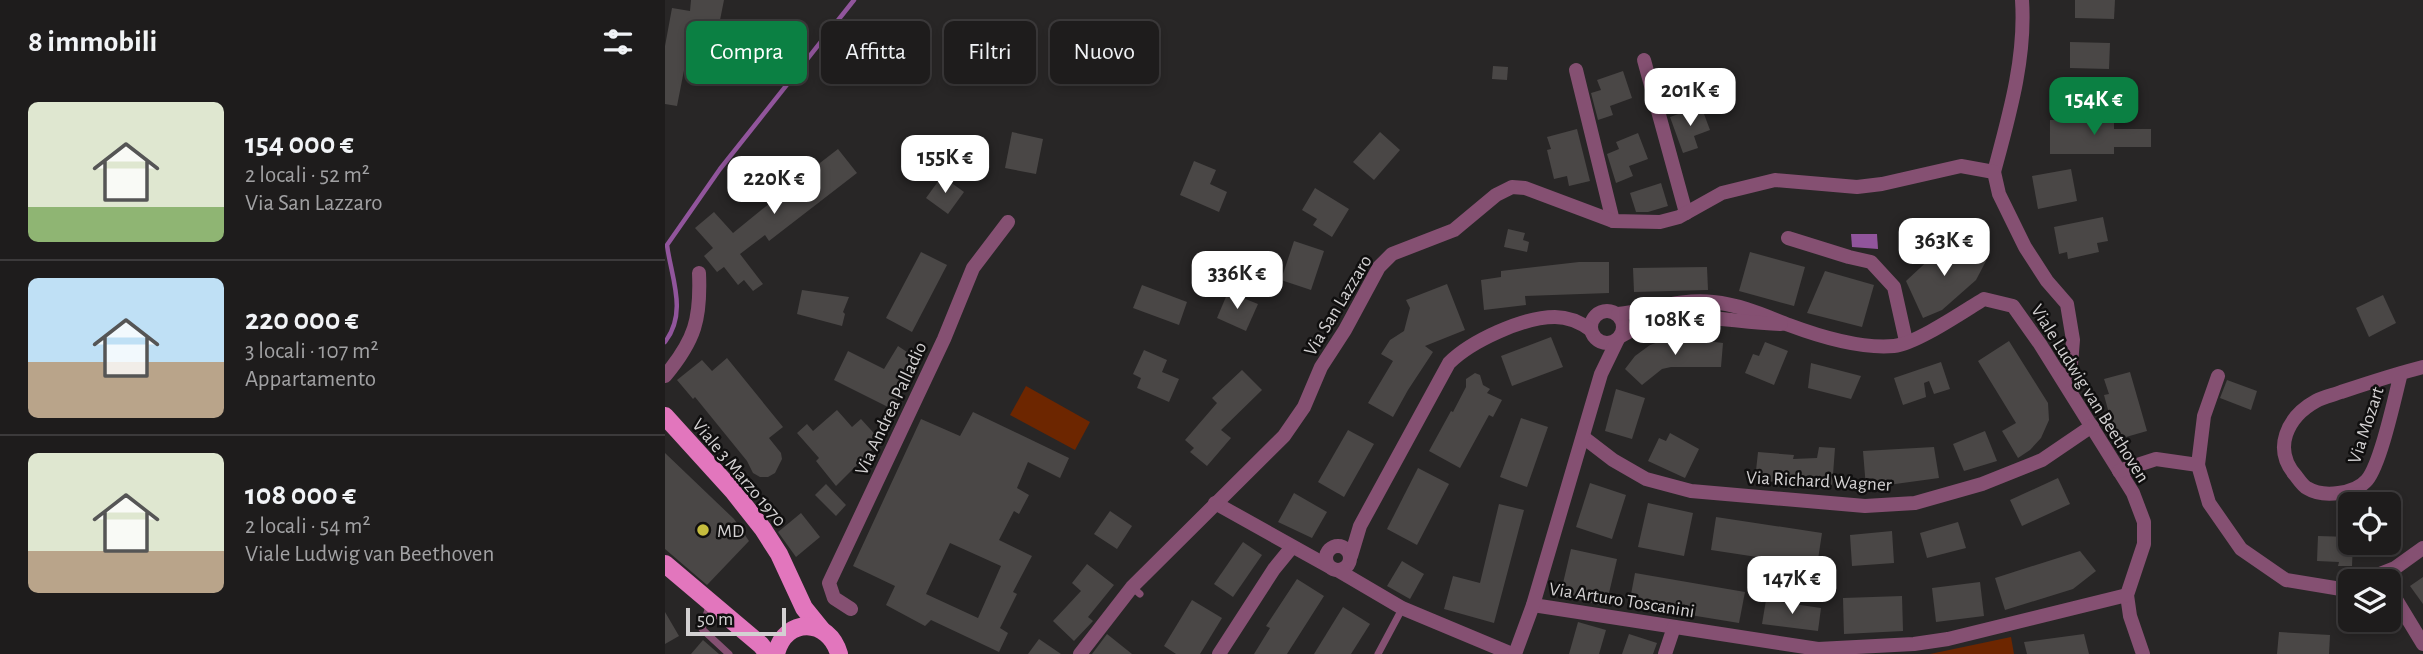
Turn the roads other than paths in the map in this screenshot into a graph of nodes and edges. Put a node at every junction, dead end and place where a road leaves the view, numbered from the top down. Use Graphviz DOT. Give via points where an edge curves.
graph roads {
  1 [pos="2022,0"];
  2 [pos="1644,60"];
  3 [pos="1576,70"];
  4 [pos="1994,172"];
  5 [pos="1686,213"];
  6 [pos="1613,221"];
  7 [pos="1009,222"];
  8 [pos="1788,238"];
  9 [pos="699,273"];
  10 [pos="1618,314"];
  11 [pos="1786,324"];
  12 [pos="1593,333"];
  13 [pos="1619,338"];
  14 [pos="1906,341"];
  15 [pos="2423,367"];
  16 [pos="2402,373"];
  17 [pos="1601,374"];
  18 [pos="665,376"];
  19 [pos="2218,376"];
  20 [pos="2064,381"];
  21 [pos="666,416"];
  22 [pos="2092,426"];
  23 [pos="1583,437"];
  24 [pos="2199,466"];
  25 [pos="2119,471"];
  26 [pos="1215,503"];
  27 [pos="1292,547"];
  28 [pos="2423,548"];
  29 [pos="1328,551"];
  30 [pos="1351,558"];
  31 [pos="665,564"];
  32 [pos="1334,568"];
  33 [pos="2394,569"];
  34 [pos="1369,589"];
  35 [pos="2338,589"];
  36 [pos="2127,595"];
  37 [pos="710,603"];
  38 [pos="1533,605"];
  39 [pos="1402,608"];
  40 [pos="2401,608"];
  41 [pos="851,609"];
  42 [pos="1674,626"];
  43 [pos="821,629"];
  44 [pos="2423,644"];
  45 [pos="1915,649"];
  46 [pos="1817,652"];
  47 [pos="729,654"];
  48 [pos="768,654"];
  49 [pos="776,654"];
  50 [pos="839,654"];
  51 [pos="1080,654"];
  52 [pos="1219,654"];
  53 [pos="1378,654"];
  54 [pos="1513,654"];
  55 [pos="1665,654"];
  56 [pos="2143,654"];
  1 -- 4 [label="street" via="2016,83"];
  2 -- 5 [label="street"];
  3 -- 6 [label="street"];
  4 -- 5 [label="street, Via San Lazzaro" via="1961,166 1857,187 1775,180 1722,193"];
  4 -- 20 [label="street" via="1999,194 2025,247 2067,304 2073,340"];
  5 -- 6 [label="street, Via San Lazzaro" via="1660,222"];
  6 -- 26 [label="street, Via San Lazzaro" via="1512,187 1454,230 1392,254 1374,275 1284,436"];
  7 -- 41 [label="street, Via Andrea Palladio" via="973,268 829,583 834,598"];
  8 -- 14 [label="street" via="1871,262 1894,287"];
  9 -- 18 [label="street" via="693,335"];
  10 -- 11 [label="street, Viale Ludwig van Beethoven" via="1711,301 1766,314"];
  10 -- 12 [label="street" via="1597,314"];
  10 -- 13 [label="street" via="1624,327"];
  11 -- 13 [label="street, Viale Ludwig van Beethoven" via="1670,317"];
  11 -- 14 [label="street, Viale Ludwig van Beethoven" via="1852,343 1896,346"];
  12 -- 13 [label="street" via="1603,343"];
  12 -- 17 [label="street"];
  12 -- 30 [label="street" via="1570,319 1534,320 1471,346 1448,363 1360,526"];
  13 -- 17 [label="street"];
  14 -- 20 [label="street, Viale Ludwig van Beethoven" via="1984,299 2013,306"];
  15 -- 16 [label="street, Via Mozart"];
  16 -- 16 [label="street, Via Mozart" via="2315,401 2290,424 2282,448 2291,471 2307,489 2329,494 2366,481"];
  17 -- 23 [label="street"];
  19 -- 24 [label="street" via="2204,416"];
  20 -- 22 [label="street, Viale Ludwig van Beethoven"];
  21 -- 43 [label="main road, Viale 3 Marzo 1970" via="763,529 804,608"];
  22 -- 23 [label="street, Via Richard Wagner" via="2042,460 1982,485 1915,503 1865,506 1691,491 1646,479"];
  22 -- 25 [label="street, Viale Ludwig van Beethoven"];
  23 -- 38 [label="street"];
  24 -- 25 [label="street" via="2156,459"];
  24 -- 35 [label="street" via="2209,503 2241,549 2286,580"];
  25 -- 36 [label="street, Viale Ludwig van Beethoven" via="2144,523 2144,544"];
  26 -- 27 [label="street"];
  26 -- 51 [label="street, Via San Lazzaro"];
  27 -- 29 [label="street"];
  27 -- 32 [label="street"];
  27 -- 52 [label="street"];
  28 -- 33 [label="street"];
  29 -- 30 [label="street" via="1343,547"];
  29 -- 32 [label="street" via="1326,558"];
  30 -- 32 [label="street" via="1347,567"];
  30 -- 34 [label="street"];
  31 -- 37 [label="main road"];
  32 -- 34 [label="street"];
  34 -- 39 [label="street"];
  36 -- 45 [label="street, Via Arturo Toscanini"];
  36 -- 56 [label="street"];
  37 -- 47 [label="lane" via="702,629"];
  37 -- 48 [label="main road"];
  38 -- 42 [label="street, Via Arturo Toscanini"];
  38 -- 54 [label="street"];
  39 -- 53 [label="lane"];
  39 -- 54 [label="street"];
  40 -- 44 [label="street"];
  42 -- 46 [label="street, Via Arturo Toscanini"];
  42 -- 55 [label="street"];
  43 -- 49 [label="main road" via="792,630"];
  43 -- 50 [label="main road, Viale 3 Marzo 1970" via="830,635"];
  45 -- 46 [label="street, Via Arturo Toscanini"];
}
